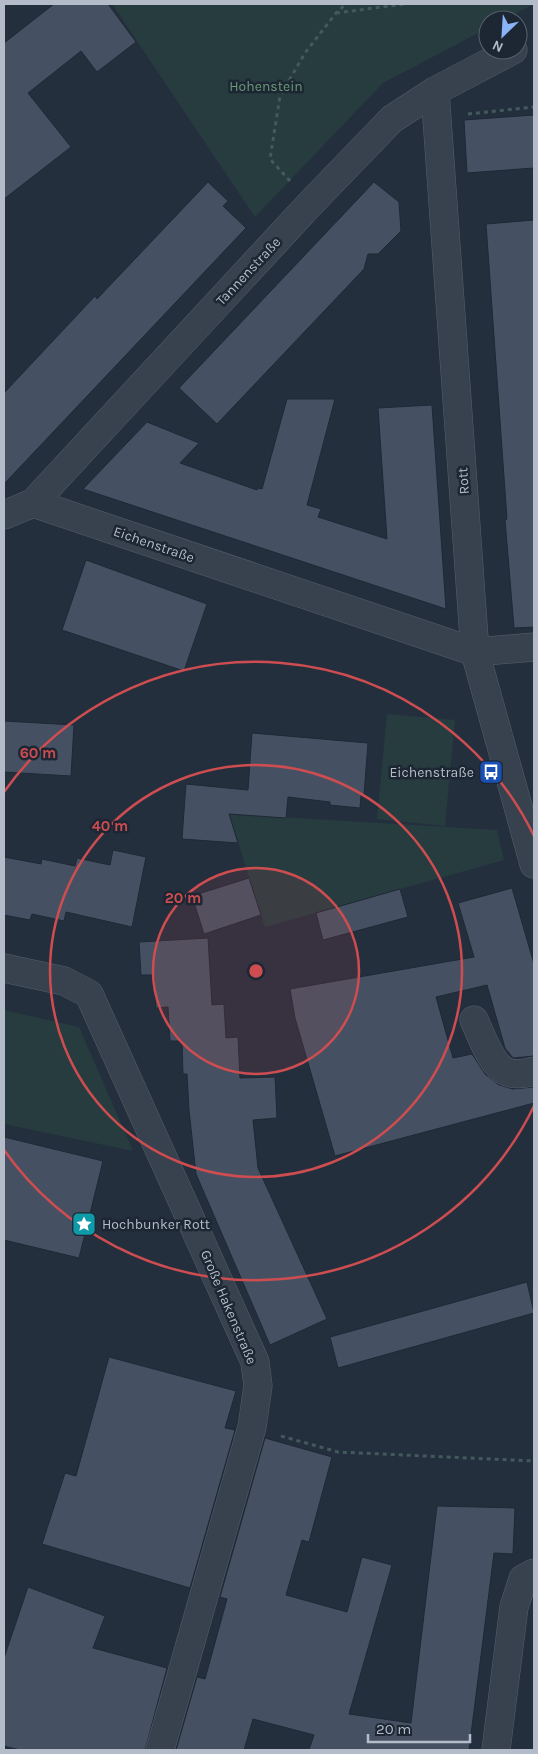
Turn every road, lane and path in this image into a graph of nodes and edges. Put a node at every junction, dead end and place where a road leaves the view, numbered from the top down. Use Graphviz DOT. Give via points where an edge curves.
graph roads {
  1 [pos="346,4"];
  2 [pos="405,4"];
  3 [pos="336,13"];
  4 [pos="499,60"];
  5 [pos="436,104"];
  6 [pos="534,107"];
  7 [pos="310,204"];
  8 [pos="32,503"];
  9 [pos="4,515"];
  10 [pos="534,647"];
  11 [pos="475,652"];
  12 [pos="534,864"];
  13 [pos="4,968"];
  14 [pos="474,1020"];
  15 [pos="534,1071"];
  16 [pos="252,1428"];
  17 [pos="534,1461"];
  18 [pos="534,1573"];
  19 [pos="160,1750"];
  20 [pos="496,1750"];
  1 -- 3 [label="path"];
  2 -- 3 [label="path"];
  3 -- 7 [label="path" via="305,53 280,96 270,159"];
  4 -- 5 [label="street, Tannenstraße"];
  5 -- 6 [label="path"];
  5 -- 7 [label="street, Tannenstraße" via="392,119"];
  5 -- 11 [label="street, Rott"];
  7 -- 8 [label="street, Tannenstraße"];
  8 -- 9 [label="street, Tannenstraße"];
  8 -- 11 [label="street, Eichenstraße"];
  10 -- 11 [label="street, Eichenstraße"];
  11 -- 12 [label="street, Rott"];
  13 -- 16 [label="street, Große Hakenstraße" via="64,981 89,994 255,1362 258,1386"];
  14 -- 15 [label="street" via="495,1063 507,1072"];
  16 -- 17 [label="path" via="338,1452"];
  16 -- 19 [label="street, Große Hakenstraße"];
  18 -- 20 [label="street" via="523,1579 514,1607"];
}
